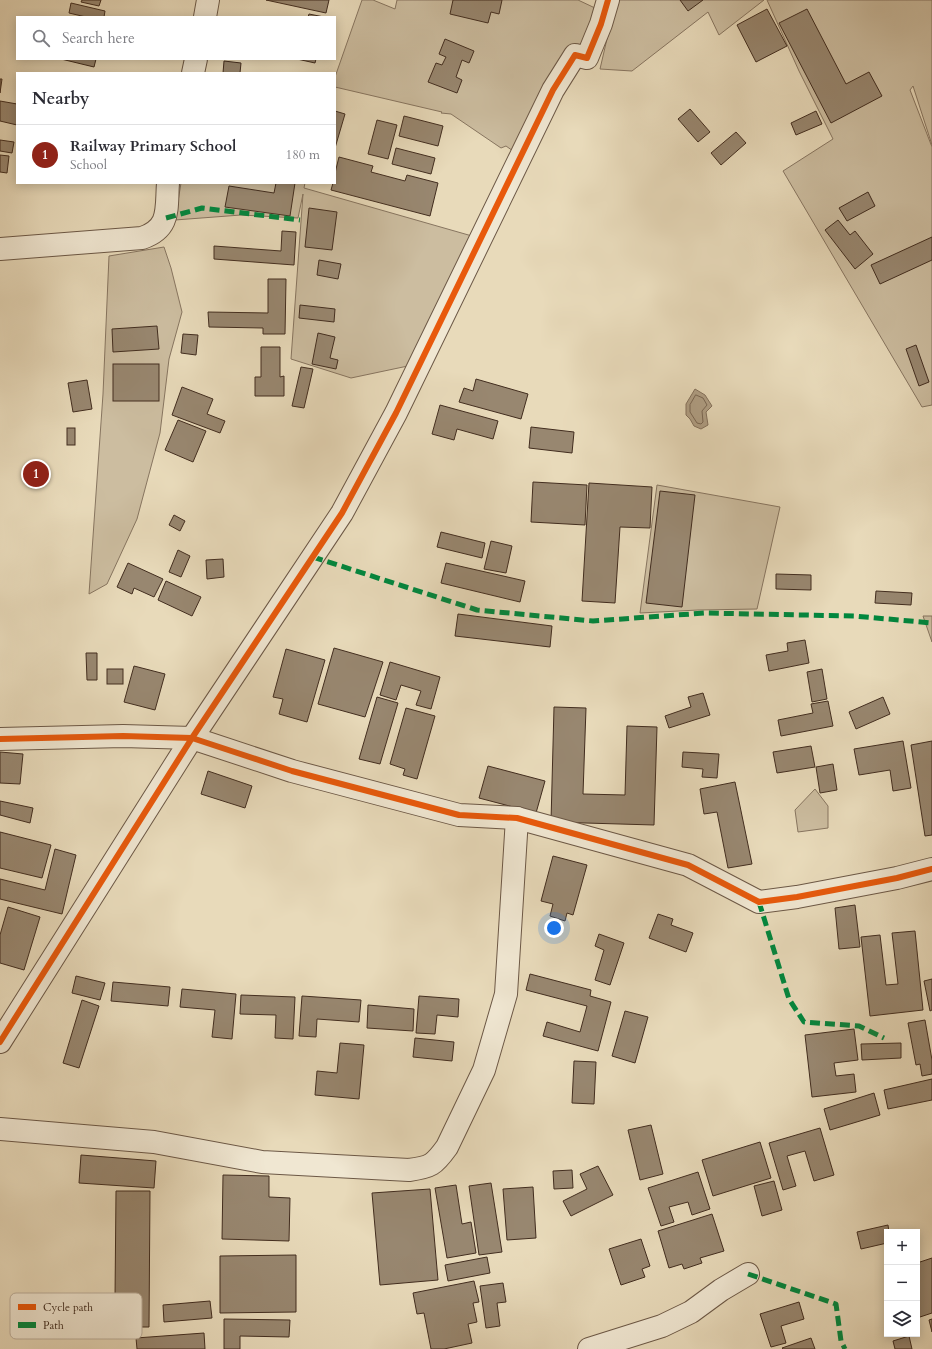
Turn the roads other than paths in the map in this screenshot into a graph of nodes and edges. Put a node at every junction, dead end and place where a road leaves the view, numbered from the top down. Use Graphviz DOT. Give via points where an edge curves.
graph roads {
  1 [pos="208,0"];
  2 [pos="608,0"];
  3 [pos="205,16"];
  4 [pos="196,60"];
  5 [pos="193,72"];
  6 [pos="168,184"];
  7 [pos="0,249"];
  8 [pos="192,738"];
  9 [pos="0,739"];
  10 [pos="517,818"];
  11 [pos="932,868"];
  12 [pos="0,1042"];
  13 [pos="0,1129"];
  14 [pos="748,1274"];
  15 [pos="589,1349"];
  1 -- 3 [label="street"];
  2 -- 8 [label="street" via="587,58 575,55 552,90 396,413 342,513"];
  4 -- 5 [label="street"];
  6 -- 7 [label="street" via="166,218 152,235 142,238"];
  8 -- 9 [label="street" via="122,736"];
  8 -- 10 [label="street" via="292,771 459,816"];
  8 -- 12 [label="street"];
  10 -- 11 [label="street" via="688,866 759,902 897,878"];
  10 -- 13 [label="street" via="506,994 484,1070 447,1147 429,1167 409,1170 262,1162 154,1142"];
  14 -- 15 [label="street" via="691,1312 662,1326"];
}
